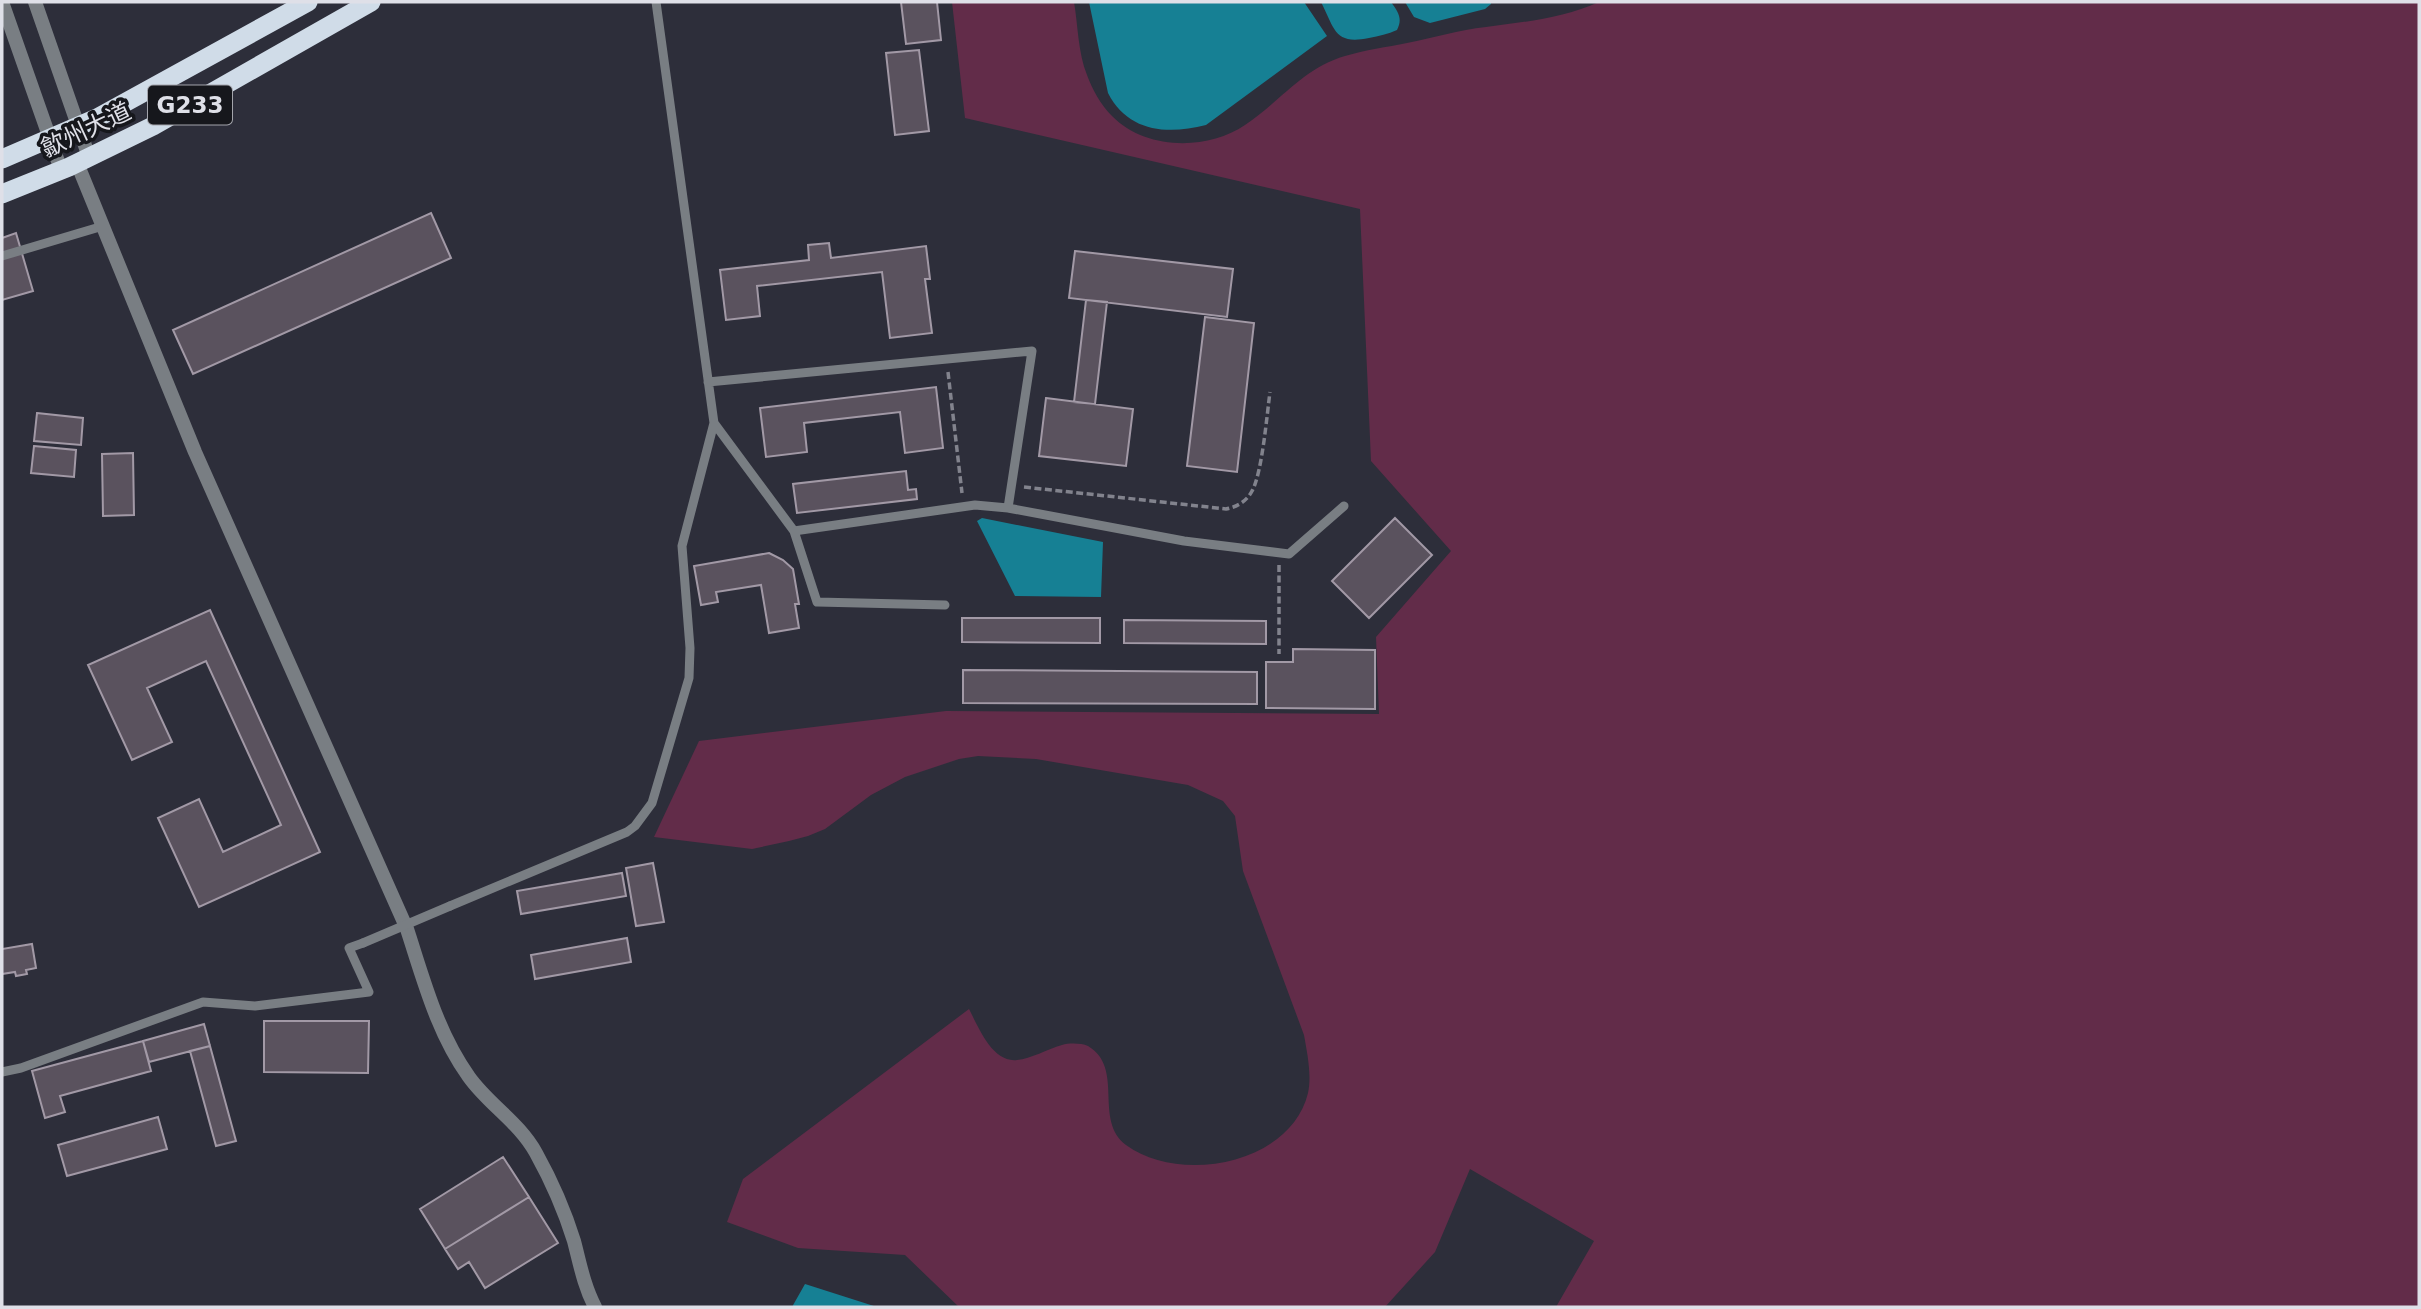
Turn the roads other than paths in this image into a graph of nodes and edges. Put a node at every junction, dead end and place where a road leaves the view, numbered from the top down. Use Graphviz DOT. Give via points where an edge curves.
graph roads {
  1 [pos="2,2"];
  2 [pos="35,2"];
  3 [pos="308,2"];
  4 [pos="371,2"];
  5 [pos="656,2"];
  6 [pos="78,127"];
  7 [pos="50,140"];
  8 [pos="2,159"];
  9 [pos="76,164"];
  10 [pos="2,194"];
  11 [pos="103,226"];
  12 [pos="2,256"];
  13 [pos="708,383"];
  14 [pos="714,423"];
  15 [pos="1345,506"];
  16 [pos="1008,508"];
  17 [pos="794,531"];
  18 [pos="945,605"];
  19 [pos="2,1072"];
  20 [pos="595,1307"];
  1 -- 7 [label="street"];
  2 -- 6 [label="street"];
  3 -- 6 [label="highway, 歙州大道 / G233"];
  4 -- 9 [label="highway, 歙州大道 / G233" via="153,126"];
  5 -- 13 [label="lane"];
  6 -- 7 [label="highway, 歙州大道 / G233"];
  6 -- 9 [label="street"];
  7 -- 8 [label="highway, 歙州大道 / G233"];
  7 -- 9 [label="street"];
  9 -- 10 [label="highway, 歙州大道 / G233"];
  9 -- 11 [label="street"];
  11 -- 12 [label="lane"];
  11 -- 20 [label="street" via="195,452 407,929 445,1038 471,1080 537,1154 569,1228"];
  13 -- 14 [label="lane"];
  13 -- 16 [label="lane" via="1032,351"];
  14 -- 17 [label="lane"];
  14 -- 19 [label="lane, bridge" via="682,546 689,678 648,811 635,826 349,948 369,992 255,1006 203,1002"];
  15 -- 16 [label="lane" via="1289,554 1184,541"];
  16 -- 17 [label="lane" via="963,506"];
  17 -- 18 [label="lane" via="817,602"];
}
